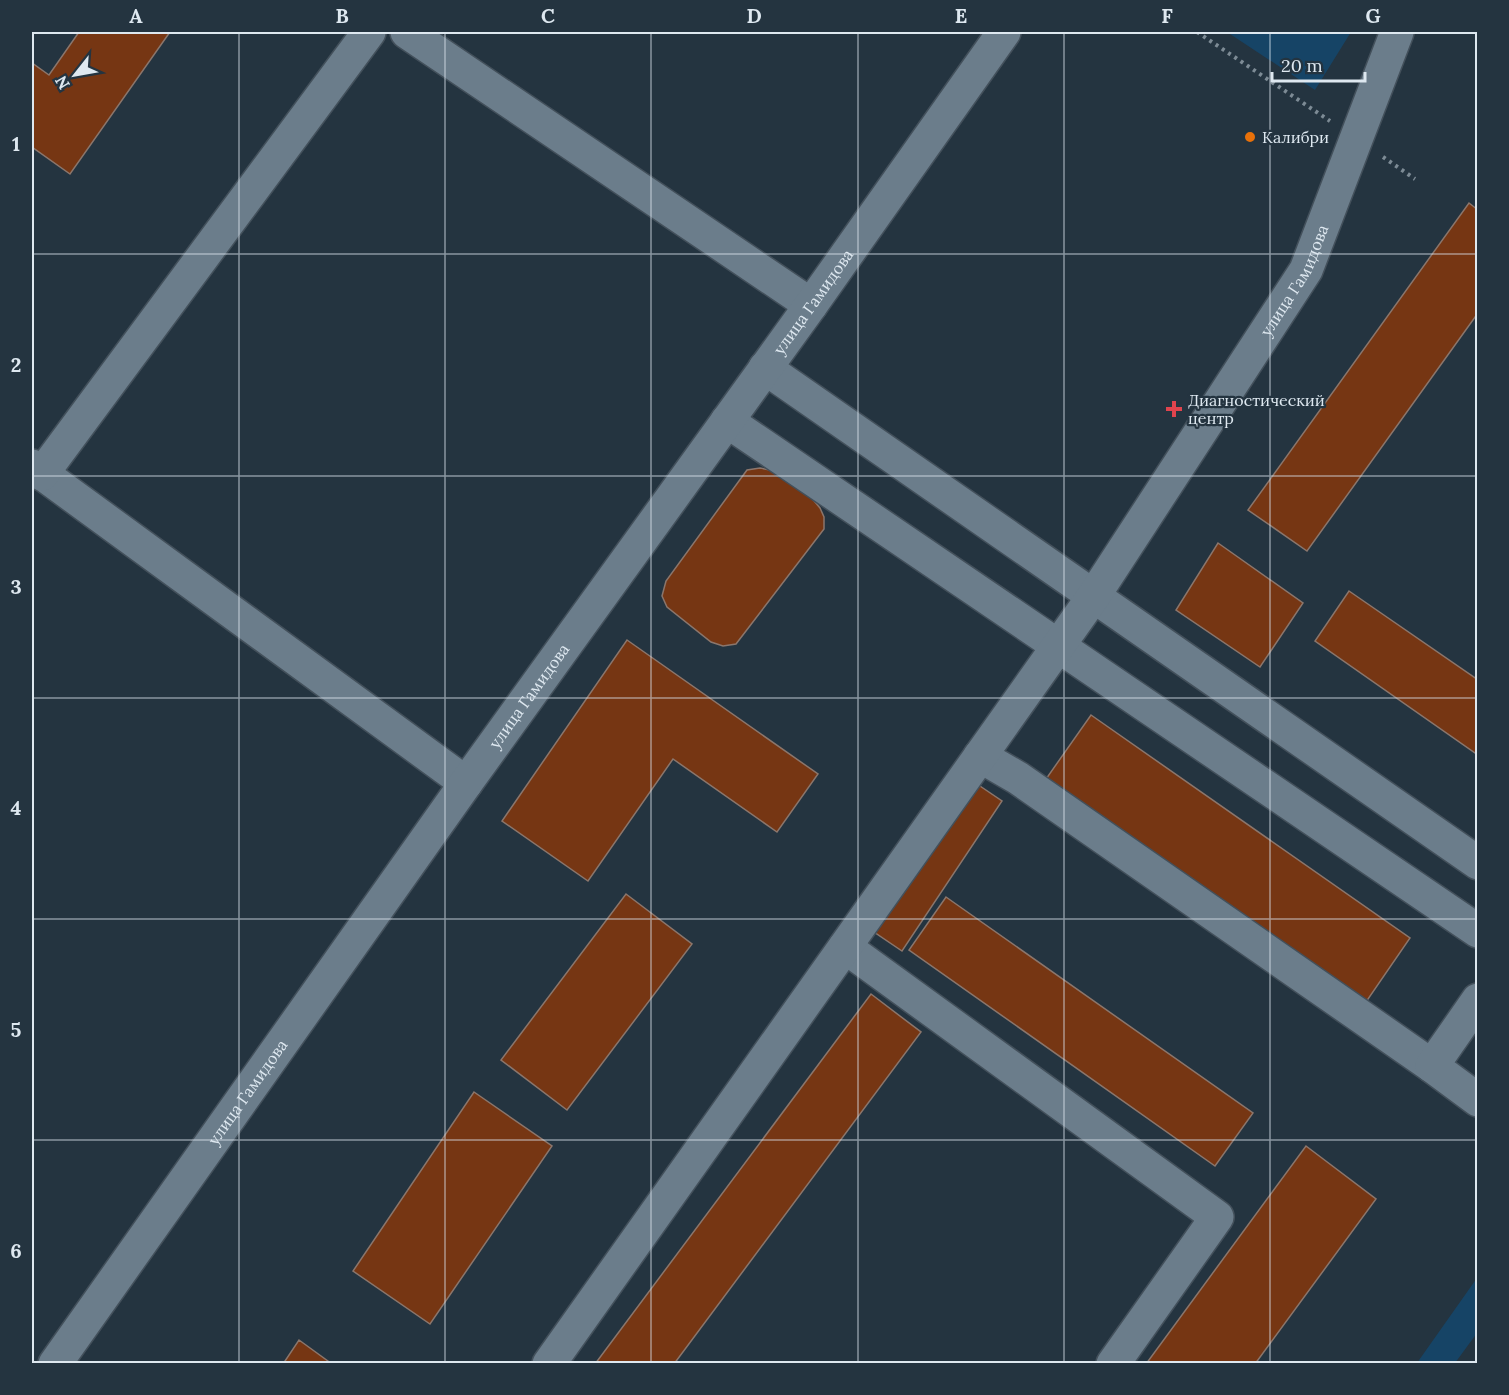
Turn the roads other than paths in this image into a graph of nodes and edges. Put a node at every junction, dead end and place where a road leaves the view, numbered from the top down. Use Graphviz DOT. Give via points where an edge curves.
graph roads {
  1 [pos="369,32"];
  2 [pos="407,32"];
  3 [pos="1004,32"];
  4 [pos="1397,32"];
  5 [pos="811,305"];
  6 [pos="765,368"];
  7 [pos="726,421"];
  8 [pos="37,470"];
  9 [pos="1093,597"];
  10 [pos="1058,646"];
  11 [pos="980,756"];
  12 [pos="466,783"];
  13 [pos="1478,863"];
  14 [pos="1478,931"];
  15 [pos="845,947"];
  16 [pos="1478,1000"];
  17 [pos="1432,1066"];
  18 [pos="1478,1100"];
  19 [pos="55,1364"];
  20 [pos="549,1364"];
  21 [pos="1113,1364"];
  1 -- 8 [label="street"];
  2 -- 5 [label="street"];
  3 -- 5 [label="street, улица Гамидова"];
  4 -- 9 [label="street, улица Гамидова" via="1306,270"];
  5 -- 6 [label="street, улица Гамидова"];
  6 -- 7 [label="street, улица Гамидова"];
  6 -- 9 [label="street"];
  7 -- 10 [label="street"];
  7 -- 12 [label="street, улица Гамидова"];
  8 -- 12 [label="street"];
  9 -- 10 [label="street, улица Гамидова"];
  9 -- 13 [label="street"];
  10 -- 11 [label="street, улица Гамидова"];
  10 -- 14 [label="street"];
  11 -- 15 [label="street, улица Гамидова"];
  11 -- 17 [label="street" via="1018,778"];
  12 -- 19 [label="street, улица Гамидова"];
  15 -- 20 [label="street, улица Гамидова"];
  15 -- 21 [label="street" via="1217,1218"];
  16 -- 17 [label="street"];
  17 -- 18 [label="street"];
}
